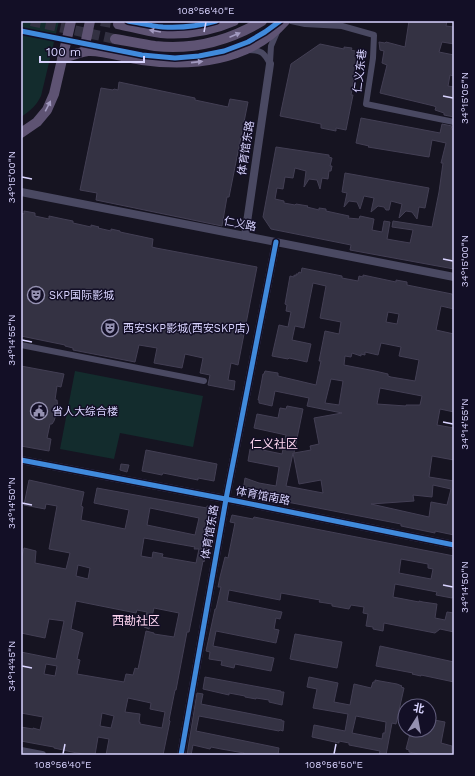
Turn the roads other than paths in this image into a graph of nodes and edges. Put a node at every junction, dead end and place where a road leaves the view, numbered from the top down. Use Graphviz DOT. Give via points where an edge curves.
graph roads {
  1 [pos="71,21"];
  2 [pos="90,21"];
  3 [pos="234,21"];
  4 [pos="262,21"];
  5 [pos="285,21"];
  6 [pos="291,21"];
  7 [pos="118,24"];
  8 [pos="278,29"];
  9 [pos="115,39"];
  10 [pos="87,51"];
  11 [pos="240,51"];
  12 [pos="62,59"];
  13 [pos="270,64"];
  14 [pos="454,122"];
  15 [pos="21,132"];
  16 [pos="21,192"];
  17 [pos="245,236"];
  18 [pos="276,242"];
  19 [pos="454,277"];
  20 [pos="21,345"];
  21 [pos="204,381"];
  22 [pos="21,460"];
  23 [pos="226,499"];
  24 [pos="454,544"];
  25 [pos="21,751"];
  26 [pos="42,755"];
  27 [pos="181,755"];
  1 -- 12 [label="main road"];
  2 -- 10 [label="main road" via="85,45"];
  3 -- 7 [label="main road, one-way" via="216,28 182,33"];
  9 -- 4 [label="main road, one-way" via="172,47 207,44 222,40"];
  5 -- 8 [label="main road"];
  6 -- 14 [label="street, 仁义东巷" via="342,26 374,35 366,104"];
  8 -- 11 [label="main road" via="264,40"];
  8 -- 13 [label="street" via="271,46"];
  10 -- 11 [label="main road, one-way" via="179,63 214,60"];
  10 -- 12 [label="main road"];
  11 -- 13 [label="street" via="262,52"];
  15 -- 12 [label="main road, one-way" via="37,122 47,110 54,94"];
  13 -- 17 [label="street, 体育馆东路"];
  16 -- 17 [label="street, 仁义路"];
  17 -- 18 [label="street, 仁义路"];
  18 -- 19 [label="street, 仁义路"];
  18 -- 23 [label="street, 体育馆东路"];
  20 -- 21 [label="street"];
  22 -- 23 [label="street, 体育馆南路"];
  23 -- 24 [label="street, 体育馆南路"];
  23 -- 27 [label="street, 体育馆东路"];
  25 -- 26 [label="street"];
}
